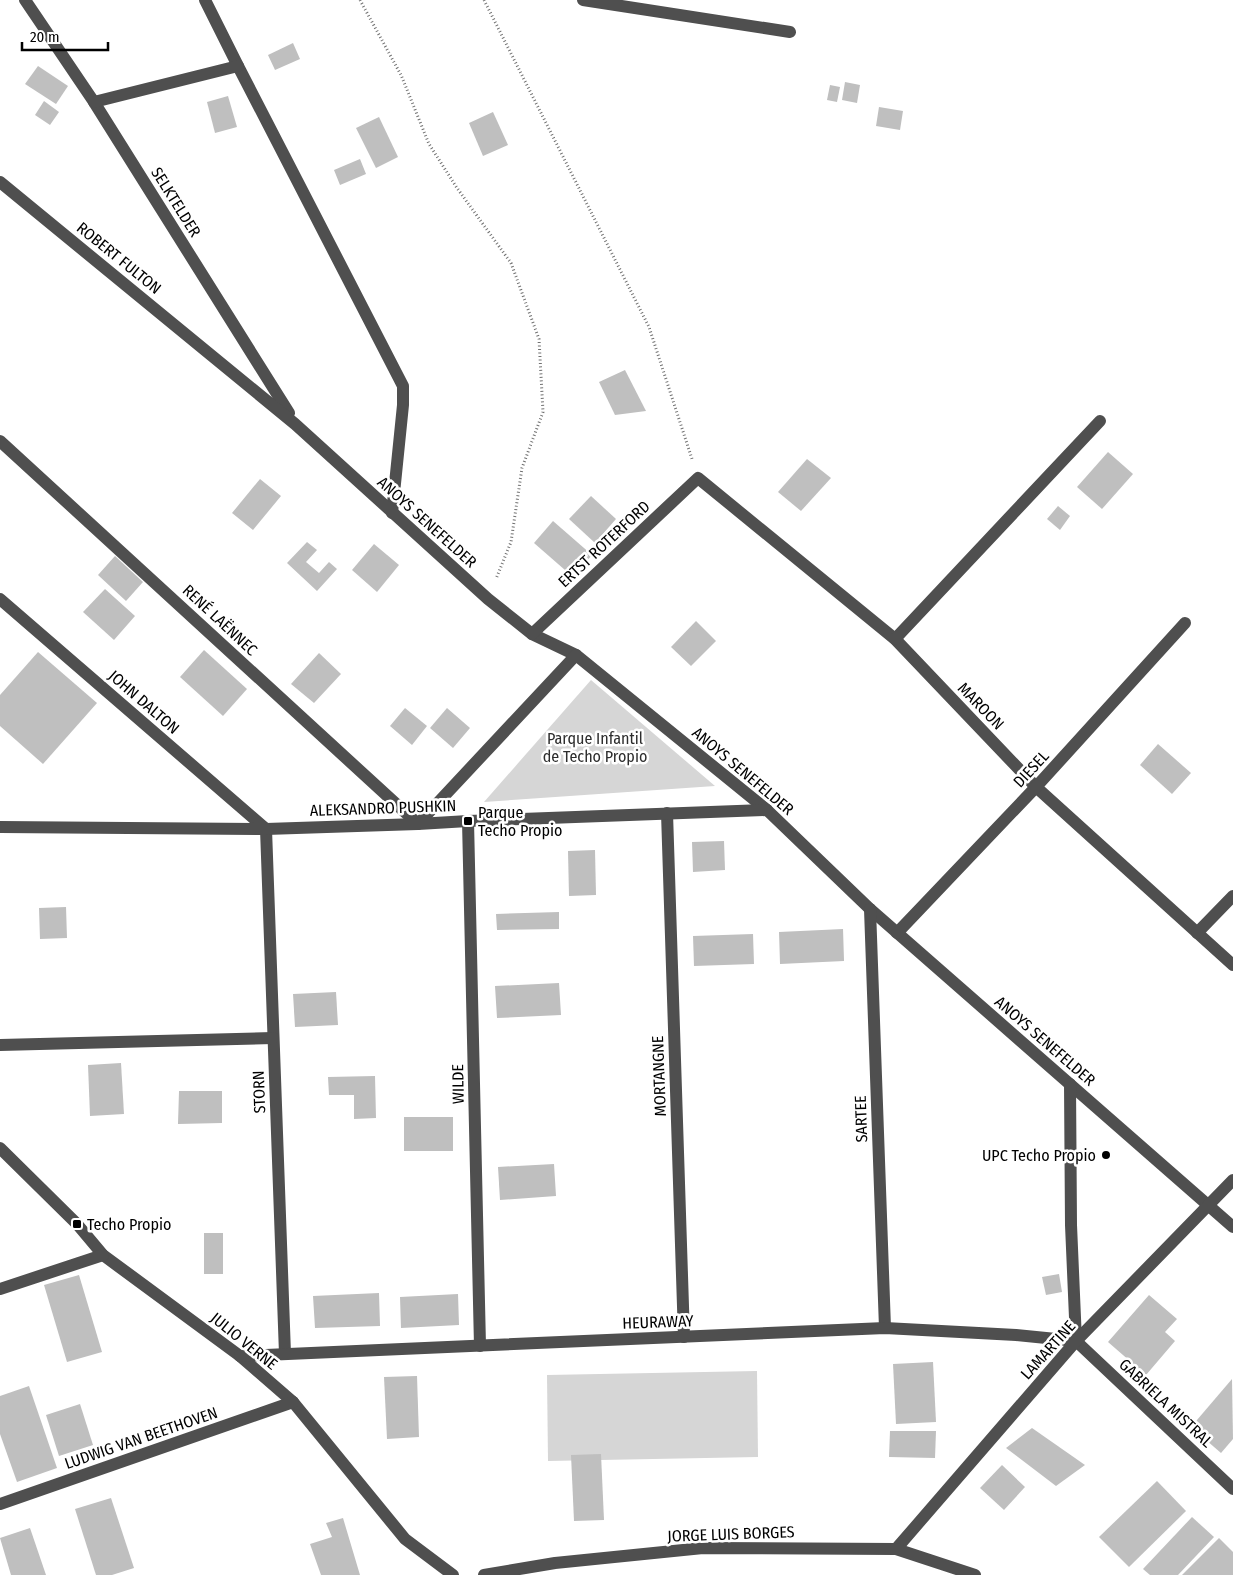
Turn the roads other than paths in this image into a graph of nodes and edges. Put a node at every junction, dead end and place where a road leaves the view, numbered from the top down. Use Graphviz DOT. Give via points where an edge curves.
graph roads {
  1 [pos="25,0"];
  2 [pos="206,0"];
  3 [pos="582,0"];
  4 [pos="790,32"];
  5 [pos="238,66"];
  6 [pos="94,102"];
  7 [pos="0,182"];
  8 [pos="218,360"];
  9 [pos="1100,421"];
  10 [pos="295,424"];
  11 [pos="0,441"];
  12 [pos="698,478"];
  13 [pos="392,513"];
  14 [pos="0,599"];
  15 [pos="1185,623"];
  16 [pos="532,634"];
  17 [pos="895,639"];
  18 [pos="576,655"];
  19 [pos="1036,787"];
  20 [pos="768,810"];
  21 [pos="667,813"];
  22 [pos="468,821"];
  23 [pos="418,824"];
  24 [pos="0,827"];
  25 [pos="266,829"];
  26 [pos="1233,896"];
  27 [pos="870,909"];
  28 [pos="898,933"];
  29 [pos="1197,933"];
  30 [pos="1233,966"];
  31 [pos="273,1038"];
  32 [pos="0,1045"];
  33 [pos="1070,1084"];
  34 [pos="0,1148"];
  35 [pos="1233,1180"];
  36 [pos="1209,1205"];
  37 [pos="1233,1227"];
  38 [pos="103,1255"];
  39 [pos="0,1289"];
  40 [pos="885,1328"];
  41 [pos="684,1337"];
  42 [pos="1076,1341"];
  43 [pos="480,1346"];
  44 [pos="285,1354"];
  45 [pos="240,1356"];
  46 [pos="293,1402"];
  47 [pos="1233,1489"];
  48 [pos="0,1504"];
  49 [pos="896,1549"];
  50 [pos="453,1575"];
  51 [pos="484,1575"];
  52 [pos="975,1575"];
  1 -- 6 [label="street, SELKTELDER"];
  2 -- 5 [label="street"];
  3 -- 4 [label="street"];
  5 -- 6 [label="street"];
  5 -- 13 [label="street" via="403,386"];
  6 -- 10 [label="street, SELKTELDER"];
  7 -- 8 [label="street, ROBERT FULTON"];
  8 -- 10 [label="street, ANOYS SENEFELDER"];
  9 -- 17 [label="street"];
  10 -- 13 [label="street, ANOYS SENEFELDER"];
  11 -- 23 [label="street, RENÉ LAËNNEC"];
  12 -- 16 [label="street, ERTST ROTERFORD"];
  12 -- 17 [label="street, MAROON"];
  13 -- 16 [label="street, ANOYS SENEFELDER"];
  14 -- 25 [label="street, JOHN DALTON"];
  15 -- 19 [label="street, DIESEL"];
  16 -- 18 [label="street, ANOYS SENEFELDER"];
  17 -- 19 [label="street, MAROON"];
  18 -- 20 [label="street, ANOYS SENEFELDER"];
  18 -- 23 [label="street"];
  19 -- 28 [label="street, DIESEL"];
  19 -- 29 [label="street, MAROON"];
  20 -- 21 [label="street, ALEKSANDRO PUSHKIN"];
  20 -- 27 [label="street, ANOYS SENEFELDER"];
  21 -- 22 [label="street, ALEKSANDRO PUSHKIN"];
  21 -- 41 [label="street, MORTANGNE"];
  22 -- 23 [label="street, ALEKSANDRO PUSHKIN"];
  22 -- 43 [label="street, WILDE"];
  23 -- 25 [label="street, ALEKSANDRO PUSHKIN"];
  24 -- 25 [label="street, ALEKSANDRO PUSHKIN"];
  25 -- 31 [label="street, STORN"];
  26 -- 29 [label="street"];
  27 -- 28 [label="street, ANOYS SENEFELDER"];
  27 -- 40 [label="street, SARTEE"];
  28 -- 33 [label="street, ANOYS SENEFELDER"];
  29 -- 30 [label="street, MAROON"];
  31 -- 32 [label="street"];
  31 -- 44 [label="street, STORN"];
  33 -- 36 [label="street, ANOYS SENEFELDER"];
  33 -- 42 [label="street"];
  34 -- 38 [label="street, JULIO VERNE" via="77,1224"];
  35 -- 36 [label="street, LAMARTINE"];
  36 -- 37 [label="street, ANOYS SENEFELDER"];
  36 -- 42 [label="street, LAMARTINE"];
  38 -- 39 [label="street"];
  38 -- 45 [label="street, JULIO VERNE"];
  40 -- 41 [label="street, HEURAWAY"];
  40 -- 42 [label="street, HEURAWAY"];
  41 -- 43 [label="street, HEURAWAY"];
  42 -- 47 [label="street, GABRIELA MISTRAL"];
  42 -- 49 [label="street, LAMARTINE"];
  43 -- 44 [label="street, HEURAWAY"];
  44 -- 45 [label="street, HEURAWAY"];
  45 -- 46 [label="street, JULIO VERNE"];
  46 -- 48 [label="street, LUDWIG VAN BEETHOVEN"];
  46 -- 50 [label="street, JULIO VERNE" via="405,1539"];
  49 -- 51 [label="street, JORGE LUIS BORGES" via="704,1548 555,1563"];
  49 -- 52 [label="street, JORGE LUIS BORGES"];
}
